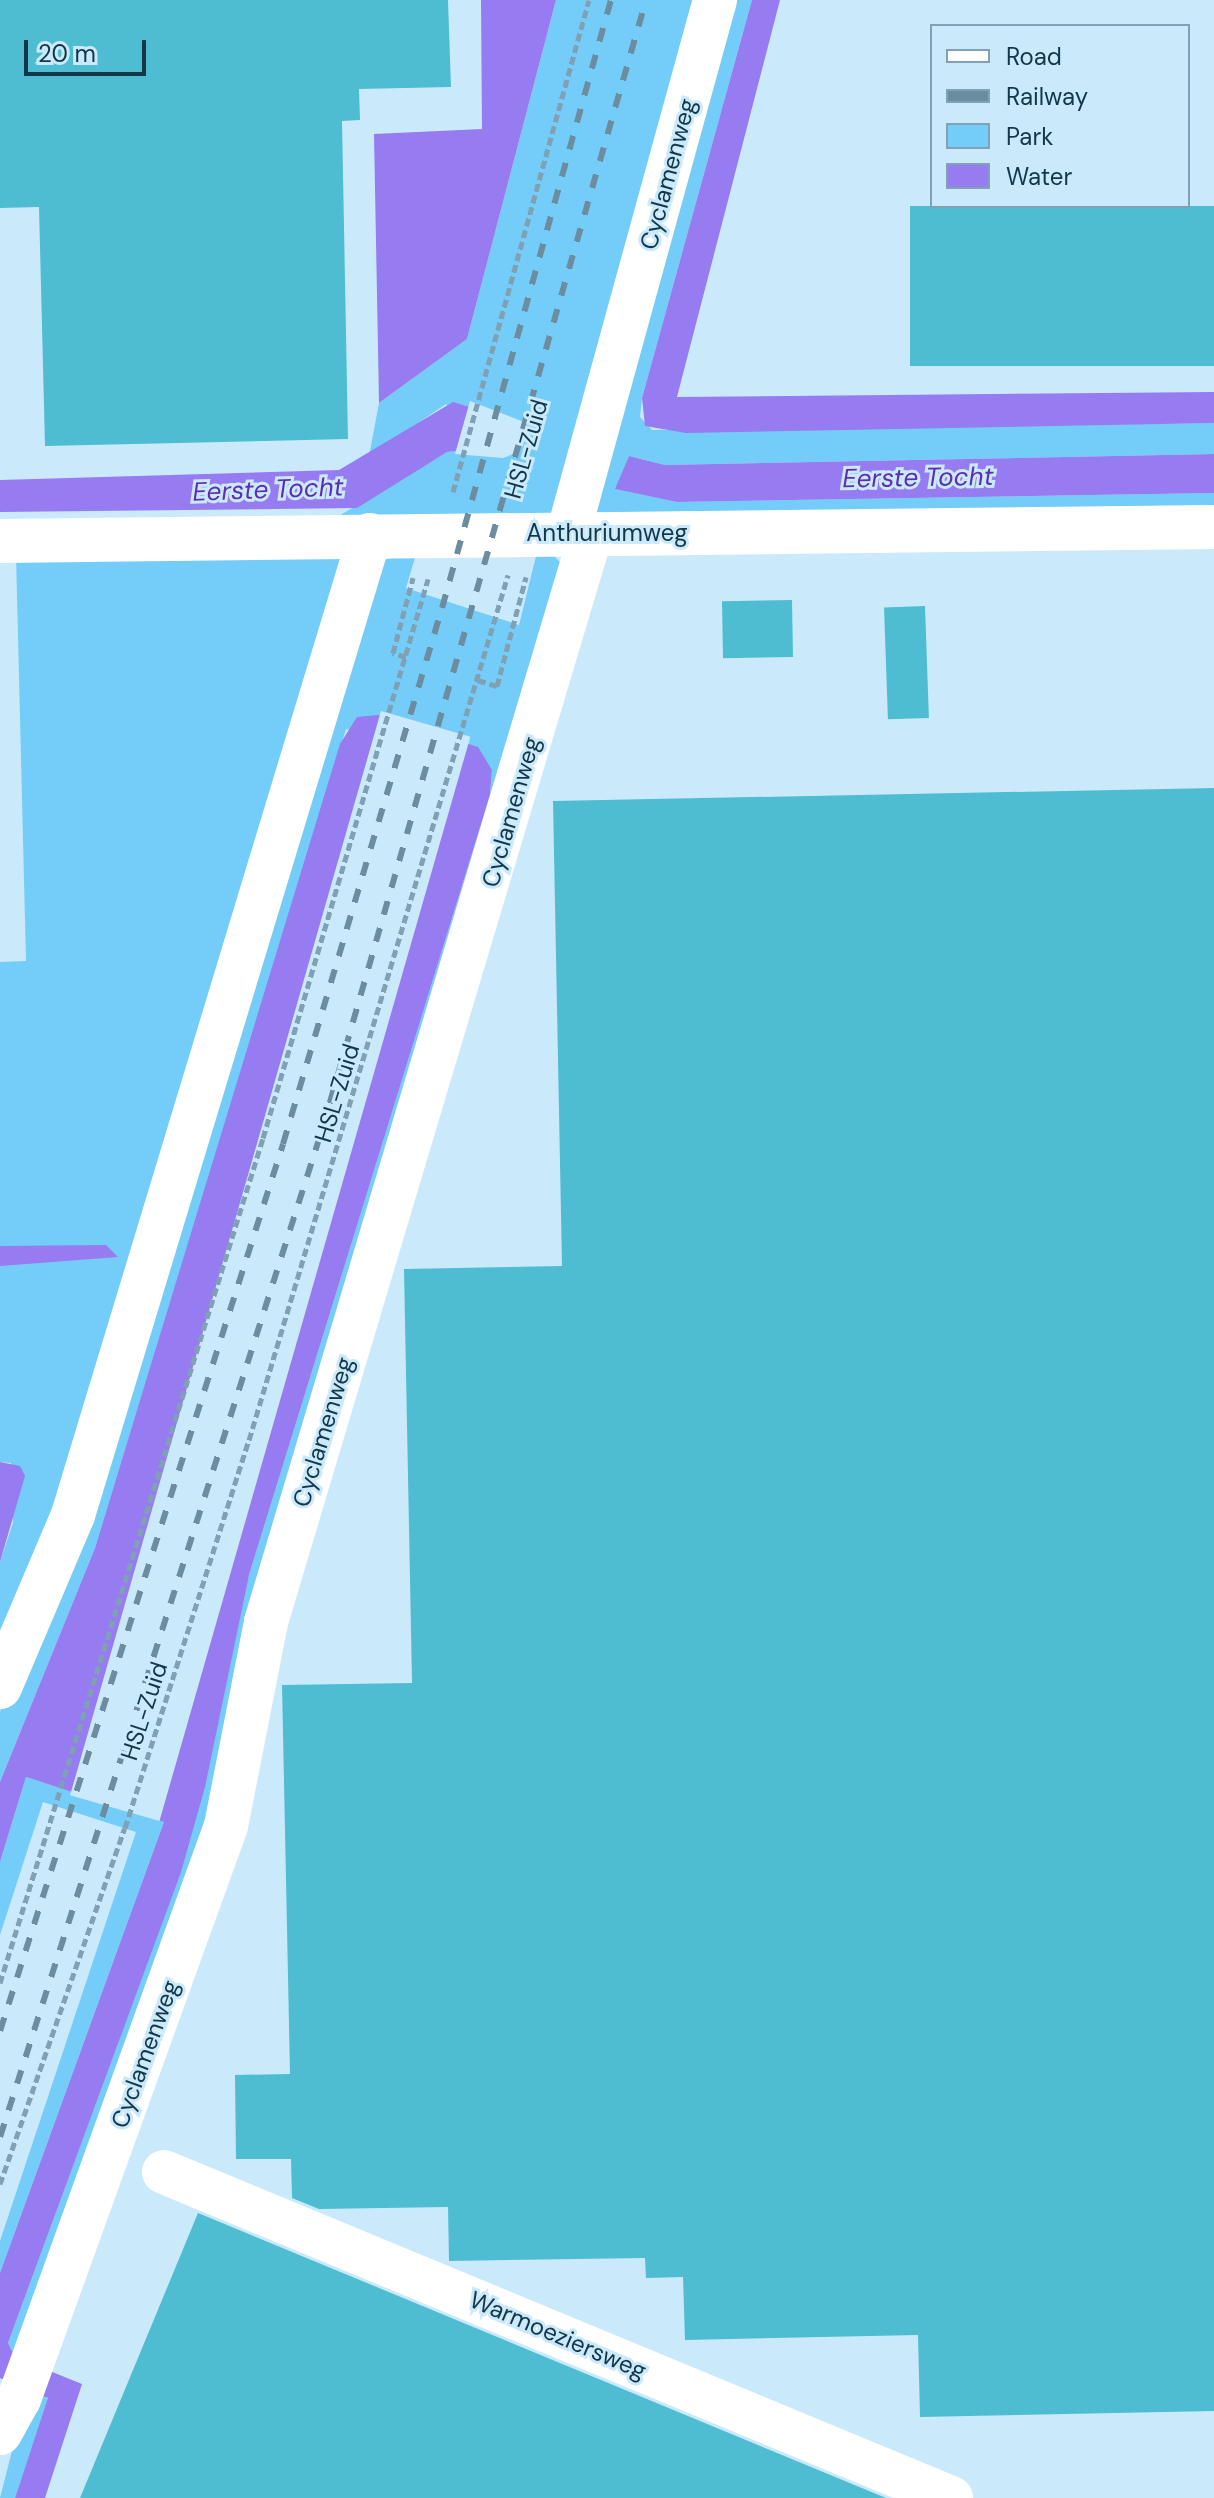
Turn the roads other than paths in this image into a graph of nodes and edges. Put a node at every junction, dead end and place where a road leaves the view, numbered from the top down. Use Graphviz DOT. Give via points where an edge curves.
graph roads {
  1 [pos="715,0"];
  2 [pos="1214,527"];
  3 [pos="579,534"];
  4 [pos="370,535"];
  5 [pos="0,541"];
  6 [pos="0,1687"];
  7 [pos="164,2172"];
  8 [pos="10,2416"];
  9 [pos="951,2498"];
  1 -- 3 [label="street, Cyclamenweg"];
  2 -- 3 [label="street, Anthuriumweg"];
  3 -- 4 [label="street, Anthuriumweg"];
  3 -- 8 [label="street, Cyclamenweg" via="266,1622 226,1826"];
  4 -- 5 [label="street, Anthuriumweg"];
  4 -- 6 [label="street" via="73,1515"];
  7 -- 9 [label="street, Warmoeziersweg"];
}
